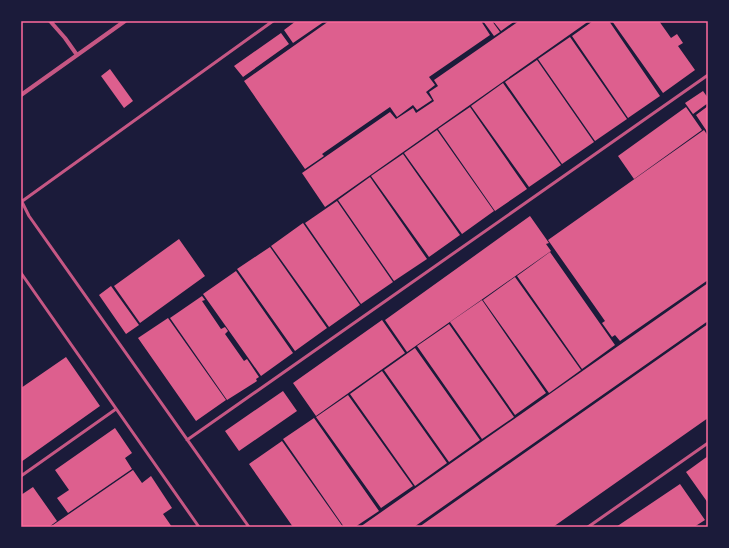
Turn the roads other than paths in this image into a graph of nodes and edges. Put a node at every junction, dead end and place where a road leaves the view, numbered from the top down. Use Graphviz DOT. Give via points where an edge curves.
graph roads {
  1 [pos="50,21"];
  2 [pos="125,21"];
  3 [pos="273,21"];
  4 [pos="77,55"];
  5 [pos="708,75"];
  6 [pos="21,95"];
  7 [pos="21,201"];
  8 [pos="21,273"];
  9 [pos="116,409"];
  10 [pos="187,440"];
  11 [pos="708,444"];
  12 [pos="21,476"];
  13 [pos="199,527"];
  14 [pos="249,527"];
  15 [pos="588,527"];
  1 -- 4 [label="street"];
  2 -- 4 [label="street"];
  3 -- 7 [label="lane"];
  4 -- 6 [label="street"];
  5 -- 10 [label="lane"];
  7 -- 10 [label="lane"];
  8 -- 9 [label="lane"];
  9 -- 12 [label="lane"];
  9 -- 13 [label="lane"];
  10 -- 14 [label="lane"];
  11 -- 15 [label="lane"];
}
